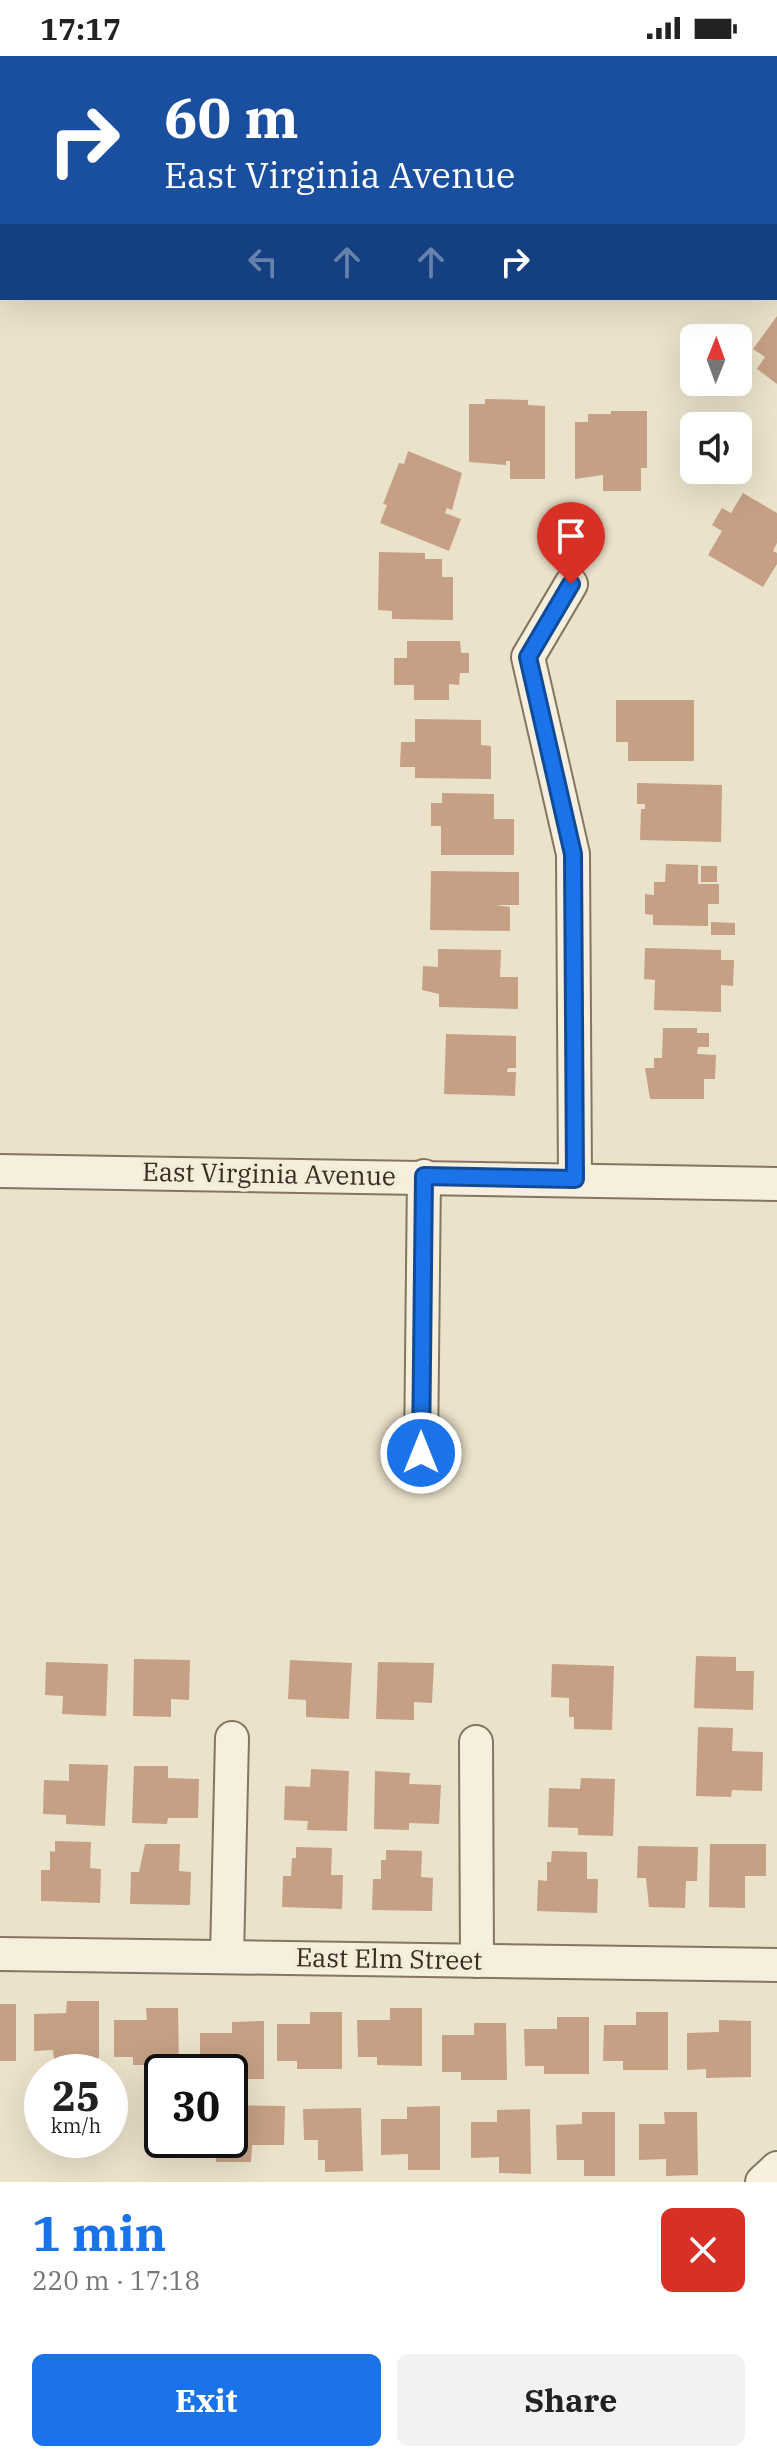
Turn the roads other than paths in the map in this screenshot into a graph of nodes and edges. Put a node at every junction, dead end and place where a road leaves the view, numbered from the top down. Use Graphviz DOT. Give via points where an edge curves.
graph roads {
  1 [pos="571,584"];
  2 [pos="0,1171"];
  3 [pos="424,1176"];
  4 [pos="575,1179"];
  5 [pos="777,1184"];
  6 [pos="421,1453"];
  7 [pos="232,1738"];
  8 [pos="476,1742"];
  9 [pos="0,1954"];
  10 [pos="227,1957"];
  11 [pos="477,1961"];
  12 [pos="777,1965"];
  13 [pos="777,2168"];
  14 [pos="762,2182"];
  1 -- 4 [label="street" via="528,657 573,854"];
  2 -- 3 [label="street, East Virginia Avenue"];
  3 -- 4 [label="street, East Virginia Avenue"];
  3 -- 6 [label="street"];
  4 -- 5 [label="street, East Virginia Avenue"];
  7 -- 10 [label="street"];
  8 -- 11 [label="street"];
  9 -- 10 [label="street, East Elm Street"];
  10 -- 11 [label="street, East Elm Street"];
  11 -- 12 [label="street, East Elm Street"];
  13 -- 14 [label="street"];
}
